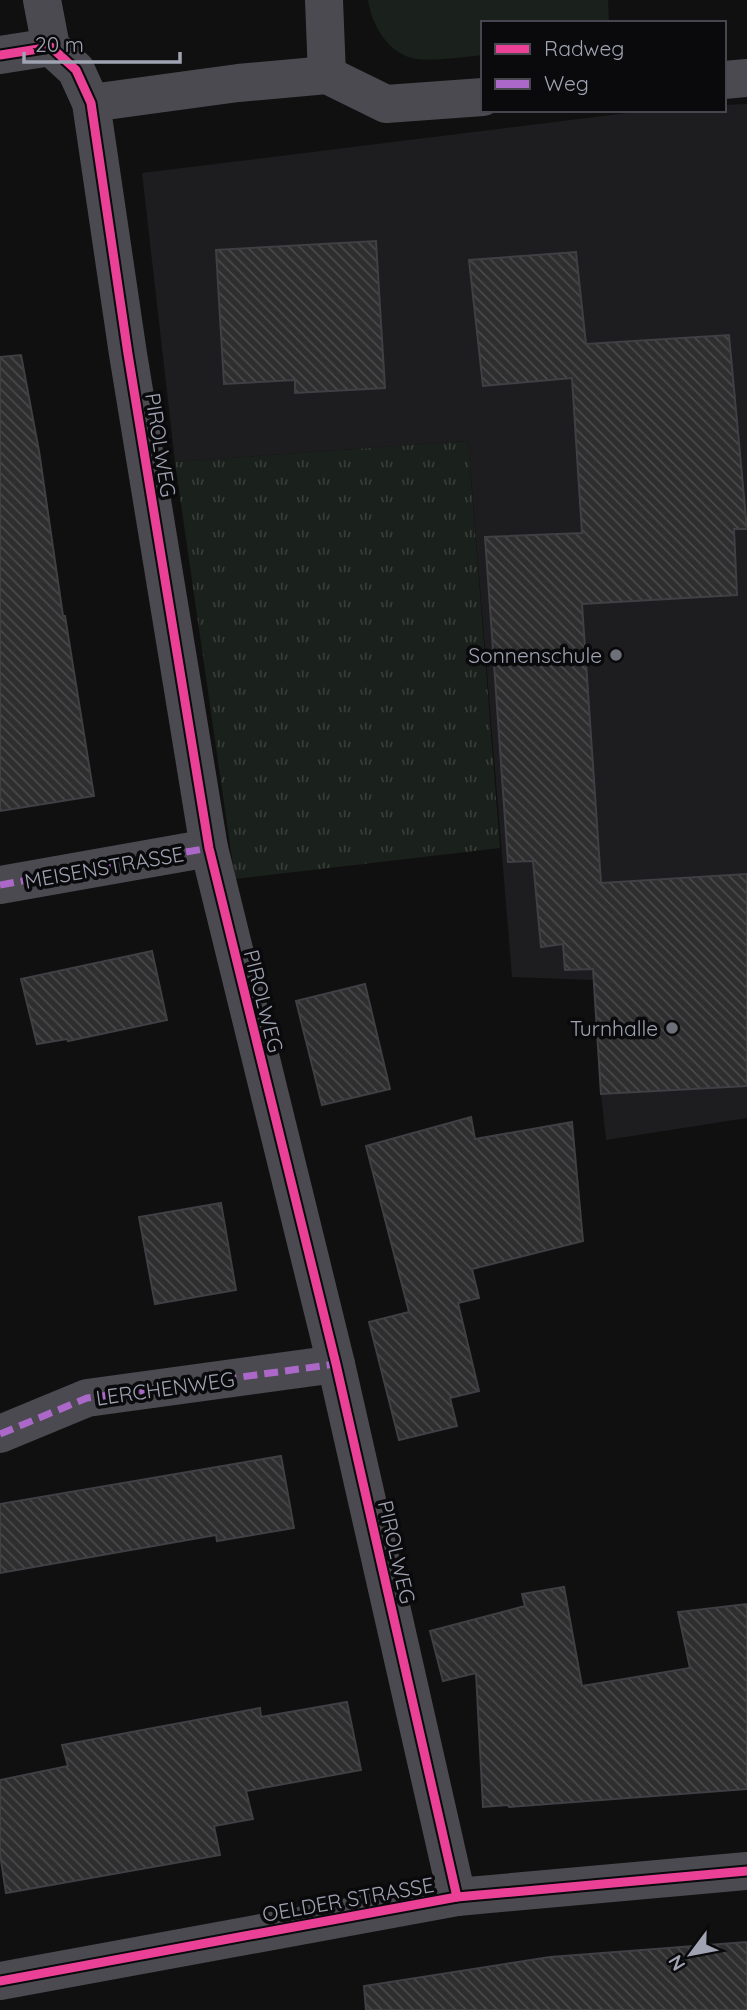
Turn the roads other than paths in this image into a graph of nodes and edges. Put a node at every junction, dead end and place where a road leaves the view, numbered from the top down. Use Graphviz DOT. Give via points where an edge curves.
graph roads {
  1 [pos="42,0"];
  2 [pos="324,0"];
  3 [pos="51,47"];
  4 [pos="0,55"];
  5 [pos="327,75"];
  6 [pos="747,78"];
  7 [pos="726,80"];
  8 [pos="481,97"];
  9 [pos="90,103"];
  10 [pos="209,848"];
  11 [pos="0,885"];
  12 [pos="336,1364"];
  13 [pos="0,1433"];
  14 [pos="747,1871"];
  15 [pos="457,1897"];
  16 [pos="0,1981"];
  1 -- 3 [label="street"];
  2 -- 5 [label="street"];
  3 -- 4 [label="street"];
  3 -- 9 [label="street, PIROLWEG" via="76,69"];
  5 -- 8 [label="street" via="386,104"];
  5 -- 9 [label="street"];
  6 -- 7 [label="street"];
  9 -- 10 [label="street, PIROLWEG"];
  10 -- 11 [label="street, MEISENSTRASSE"];
  10 -- 12 [label="street, PIROLWEG"];
  12 -- 13 [label="street, LERCHENWEG" via="87,1398"];
  12 -- 15 [label="street, PIROLWEG"];
  14 -- 15 [label="street, OELDER STRASSE"];
  15 -- 16 [label="street, OELDER STRASSE"];
}
